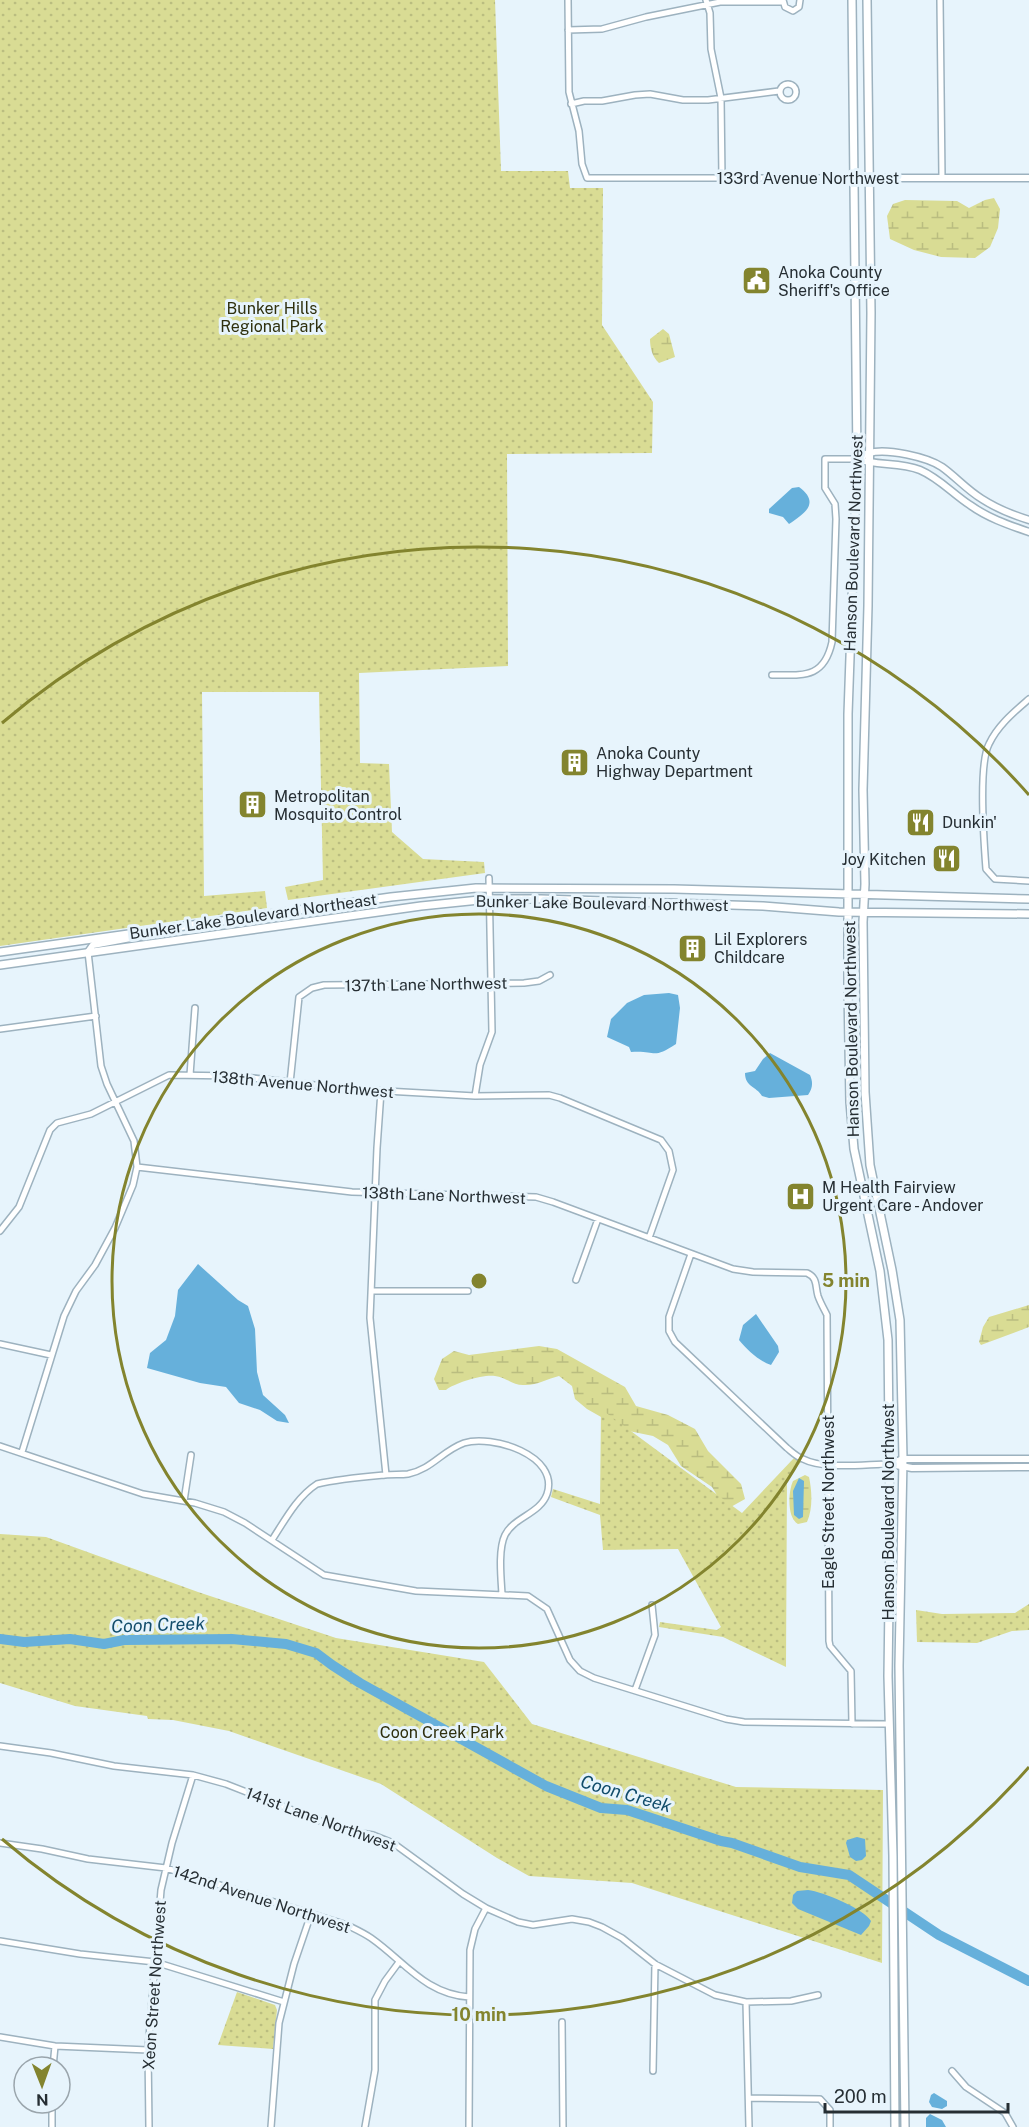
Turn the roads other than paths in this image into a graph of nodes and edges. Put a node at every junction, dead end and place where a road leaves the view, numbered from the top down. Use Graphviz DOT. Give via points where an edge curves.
graph roads {
  1 [pos="568,0"];
  2 [pos="800,0"];
  3 [pos="852,0"];
  4 [pos="867,0"];
  5 [pos="940,0"];
  6 [pos="783,1"];
  7 [pos="706,2"];
  8 [pos="568,30"];
  9 [pos="779,92"];
  10 [pos="721,98"];
  11 [pos="571,104"];
  12 [pos="855,178"];
  13 [pos="870,178"];
  14 [pos="942,178"];
  15 [pos="1029,178"];
  16 [pos="722,179"];
  17 [pos="870,452"];
  18 [pos="857,459"];
  19 [pos="870,463"];
  20 [pos="1029,520"];
  21 [pos="1029,532"];
  22 [pos="772,675"];
  23 [pos="1029,699"];
  24 [pos="489,878"];
  25 [pos="1029,881"];
  26 [pos="489,888"];
  27 [pos="507,888"];
  28 [pos="848,895"];
  29 [pos="865,896"];
  30 [pos="489,899"];
  31 [pos="1029,899"];
  32 [pos="848,912"];
  33 [pos="864,912"];
  34 [pos="1029,914"];
  35 [pos="187,926"];
  36 [pos="0,952"];
  37 [pos="88,952"];
  38 [pos="0,965"];
  39 [pos="550,975"];
  40 [pos="492,984"];
  41 [pos="195,1008"];
  42 [pos="96,1016"];
  43 [pos="0,1029"];
  44 [pos="190,1075"];
  45 [pos="290,1083"];
  46 [pos="381,1091"];
  47 [pos="475,1096"];
  48 [pos="115,1101"];
  49 [pos="137,1167"];
  50 [pos="375,1193"];
  51 [pos="598,1219"];
  52 [pos="0,1231"];
  53 [pos="649,1238"];
  54 [pos="691,1254"];
  55 [pos="812,1275"];
  56 [pos="576,1280"];
  57 [pos="371,1291"];
  58 [pos="468,1291"];
  59 [pos="0,1344"];
  60 [pos="51,1355"];
  61 [pos="0,1446"];
  62 [pos="22,1452"];
  63 [pos="191,1455"];
  64 [pos="903,1459"];
  65 [pos="1029,1459"];
  66 [pos="828,1464"];
  67 [pos="890,1464"];
  68 [pos="1029,1467"];
  69 [pos="903,1468"];
  70 [pos="386,1475"];
  71 [pos="184,1501"];
  72 [pos="272,1540"];
  73 [pos="502,1594"];
  74 [pos="652,1605"];
  75 [pos="635,1690"];
  76 [pos="852,1724"];
  77 [pos="889,1724"];
  78 [pos="0,1746"];
  79 [pos="193,1775"];
  80 [pos="0,1843"];
  81 [pos="166,1868"];
  82 [pos="486,1908"];
  83 [pos="311,1914"];
  84 [pos="0,1941"];
  85 [pos="155,1962"];
  86 [pos="399,1962"];
  87 [pos="655,1964"];
  88 [pos="818,1995"];
  89 [pos="469,1996"];
  90 [pos="284,2002"];
  91 [pos="746,2002"];
  92 [pos="562,2022"];
  93 [pos="0,2037"];
  94 [pos="55,2046"];
  95 [pos="148,2050"];
  96 [pos="54,2055"];
  97 [pos="653,2071"];
  98 [pos="952,2071"];
  99 [pos="749,2098"];
  100 [pos="149,2127"];
  101 [pos="272,2127"];
  102 [pos="365,2127"];
  103 [pos="469,2127"];
  104 [pos="563,2127"];
  105 [pos="749,2127"];
  106 [pos="830,2127"];
  107 [pos="895,2127"];
  108 [pos="905,2127"];
  109 [pos="1013,2127"];
  1 -- 8 [label="street"];
  2 -- 6 [label="street" via="793,11"];
  3 -- 12 [label="main road, Hanson Boulevard Northwest"];
  4 -- 13 [label="main road, Hanson Boulevard Northwest"];
  5 -- 14 [label="street"];
  6 -- 7 [label="street"];
  7 -- 8 [label="street" via="602,29"];
  7 -- 10 [label="street"];
  8 -- 11 [label="street"];
  9 -- 10 [label="street"];
  10 -- 11 [label="street" via="683,100 643,94"];
  10 -- 16 [label="street"];
  11 -- 16 [label="street, 133rd Avenue Northwest" via="587,178"];
  12 -- 13 [label="street, 133rd Avenue Northwest"];
  12 -- 16 [label="street, 133rd Avenue Northwest"];
  12 -- 18 [label="main road, Hanson Boulevard Northwest"];
  13 -- 14 [label="street, 133rd Avenue Northwest"];
  13 -- 17 [label="main road, Hanson Boulevard Northwest"];
  14 -- 15 [label="street, 133rd Avenue Northwest"];
  17 -- 18 [label="street"];
  17 -- 19 [label="main road, Hanson Boulevard Northwest"];
  17 -- 20 [label="street" via="931,461 981,499"];
  18 -- 19 [label="street"];
  18 -- 22 [label="street" via="825,459 825,488 834,504 836,519 830,654 825,664 812,673"];
  18 -- 28 [label="main road, Hanson Boulevard Northwest"];
  19 -- 21 [label="street" via="920,470 984,514"];
  19 -- 29 [label="main road, Hanson Boulevard Northwest" via="863,790"];
  23 -- 25 [label="street" via="996,730 987,747 983,834 986,869 990,874 995,879"];
  24 -- 26 [label="street"];
  26 -- 27 [label="main road, Bunker Lake Boulevard Northeast"];
  26 -- 30 [label="street"];
  26 -- 35 [label="main road, Bunker Lake Boulevard Northeast" via="392,897"];
  27 -- 28 [label="main road, Bunker Lake Boulevard Northwest"];
  28 -- 29 [label="main road, Bunker Lake Boulevard Northwest"];
  28 -- 32 [label="main road, Hanson Boulevard Northwest"];
  29 -- 31 [label="main road, Bunker Lake Boulevard Northwest"];
  29 -- 33 [label="main road, Hanson Boulevard Northwest"];
  30 -- 32 [label="main road, Bunker Lake Boulevard Northwest"];
  30 -- 37 [label="main road, Bunker Lake Boulevard Northwest"];
  30 -- 40 [label="street"];
  32 -- 33 [label="main road, Bunker Lake Boulevard Northwest"];
  32 -- 67 [label="main road, Hanson Boulevard Northwest" via="851,1125 886,1313"];
  33 -- 34 [label="main road, Bunker Lake Boulevard Northwest"];
  33 -- 64 [label="main road, Hanson Boulevard Northwest" via="867,1141 900,1320"];
  35 -- 36 [label="main road, Bunker Lake Boulevard Northeast"];
  35 -- 37 [label="street" via="93,945"];
  37 -- 38 [label="main road, Bunker Lake Boulevard Northwest"];
  37 -- 42 [label="street"];
  39 -- 40 [label="street, 137th Lane Northwest" via="539,981"];
  40 -- 45 [label="street, 137th Lane Northwest" via="312,988 299,997"];
  40 -- 47 [label="street" via="492,1032 480,1065"];
  41 -- 44 [label="street"];
  42 -- 43 [label="street"];
  42 -- 48 [label="street" via="101,1066"];
  44 -- 45 [label="street, 138th Avenue Northwest"];
  44 -- 48 [label="street, 138th Avenue Northwest" via="169,1075"];
  45 -- 46 [label="street, 138th Avenue Northwest"];
  46 -- 47 [label="street, 138th Avenue Northwest"];
  46 -- 50 [label="street"];
  47 -- 53 [label="street, 138th Avenue Northwest" via="549,1095 661,1140 669,1150 673,1170"];
  48 -- 49 [label="street" via="134,1141"];
  48 -- 52 [label="street, 138th Avenue Northwest" via="91,1114 57,1123 50,1130 19,1207"];
  49 -- 50 [label="street, 138th Lane Northwest"];
  49 -- 60 [label="street" via="134,1185 119,1219 76,1291"];
  50 -- 51 [label="street, 138th Lane Northwest" via="536,1197"];
  50 -- 57 [label="street"];
  51 -- 53 [label="street, 138th Lane Northwest"];
  51 -- 56 [label="street"];
  53 -- 54 [label="street, 138th Lane Northwest"];
  54 -- 55 [label="street, 138th Lane Northwest" via="742,1271"];
  54 -- 66 [label="street" via="669,1317 675,1342 787,1448 802,1459"];
  55 -- 66 [label="street, Eagle Street Northwest" via="827,1315"];
  57 -- 58 [label="street"];
  57 -- 70 [label="street" via="370,1318"];
  59 -- 60 [label="street"];
  60 -- 62 [label="street"];
  61 -- 62 [label="street"];
  62 -- 71 [label="street" via="143,1494"];
  63 -- 71 [label="street"];
  64 -- 65 [label="street"];
  64 -- 67 [label="street"];
  64 -- 69 [label="main road, Hanson Boulevard Northwest"];
  66 -- 67 [label="street"];
  66 -- 76 [label="street, Eagle Street Northwest" via="829,1641 851,1671"];
  67 -- 69 [label="street"];
  67 -- 77 [label="main road, Hanson Boulevard Northwest"];
  68 -- 69 [label="street"];
  69 -- 108 [label="main road, Hanson Boulevard Northwest" via="899,1666"];
  70 -- 72 [label="street" via="317,1484 295,1505"];
  70 -- 73 [label="street" via="423,1470 464,1443 500,1445 521,1451 542,1464 548,1486 544,1500 505,1534"];
  71 -- 72 [label="street" via="224,1512"];
  72 -- 73 [label="street" via="324,1575 416,1591"];
  73 -- 75 [label="street" via="528,1596 547,1609 570,1660 580,1671"];
  74 -- 75 [label="street" via="655,1635"];
  75 -- 76 [label="street" via="744,1722"];
  76 -- 77 [label="street"];
  77 -- 107 [label="main road, Hanson Boulevard Northwest"];
  78 -- 79 [label="street, 141st Lane Northwest"];
  79 -- 81 [label="street, Xeon Street Northwest"];
  79 -- 82 [label="street, 141st Lane Northwest" via="393,1843"];
  80 -- 81 [label="street, 142nd Avenue Northwest"];
  81 -- 83 [label="street, 142nd Avenue Northwest"];
  81 -- 85 [label="street, Xeon Street Northwest"];
  82 -- 87 [label="street, 141st Lane Northwest" via="533,1925 572,1919 589,1922 621,1938"];
  82 -- 89 [label="street" via="472,1939"];
  83 -- 86 [label="street, 142nd Avenue Northwest" via="347,1925 371,1938"];
  83 -- 90 [label="street"];
  84 -- 85 [label="street"];
  85 -- 90 [label="street"];
  85 -- 95 [label="street, Xeon Street Northwest"];
  86 -- 89 [label="street, 142nd Avenue Northwest" via="433,1987 452,1995"];
  86 -- 102 [label="street" via="375,2000 375,2070"];
  87 -- 91 [label="street, 141st Lane Northwest" via="714,1995"];
  87 -- 97 [label="street"];
  88 -- 91 [label="street, 141st Lane Northwest" via="791,2001"];
  89 -- 103 [label="street"];
  90 -- 101 [label="street"];
  91 -- 99 [label="street"];
  92 -- 104 [label="street"];
  93 -- 94 [label="street"];
  94 -- 95 [label="street"];
  94 -- 96 [label="street"];
  95 -- 100 [label="street, Xeon Street Northwest"];
  98 -- 109 [label="street" via="966,2087 1005,2113"];
  99 -- 105 [label="street"];
  99 -- 106 [label="street" via="820,2099 830,2110"];
}
